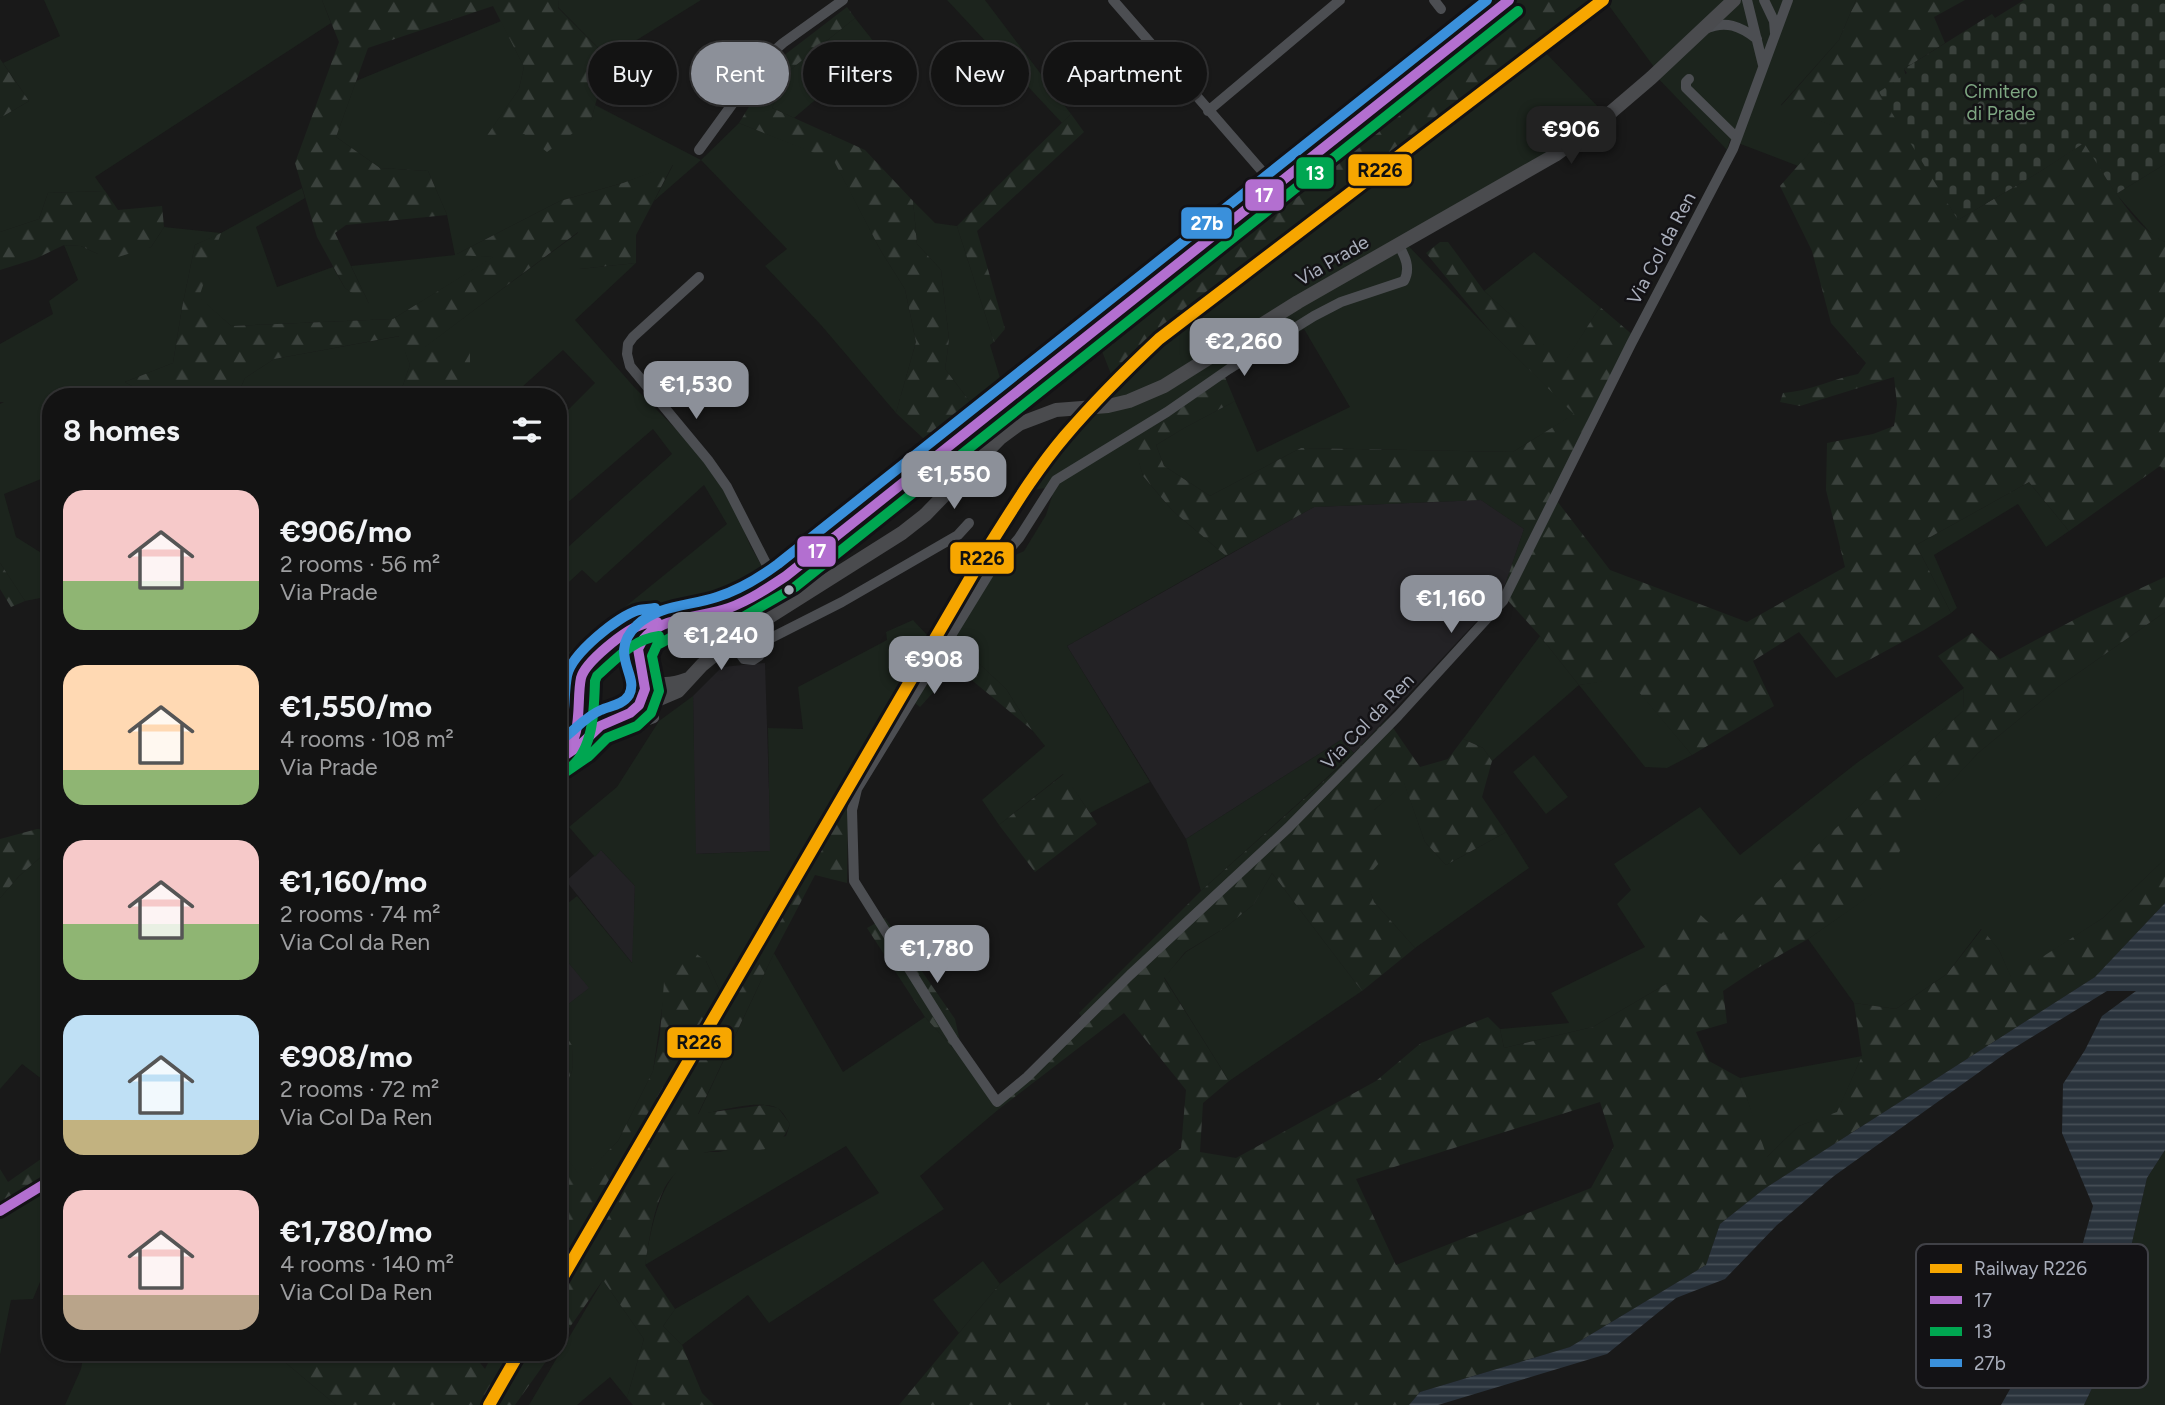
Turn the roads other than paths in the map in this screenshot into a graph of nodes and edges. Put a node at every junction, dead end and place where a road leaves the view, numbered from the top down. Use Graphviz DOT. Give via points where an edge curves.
graph roads {
  1 [pos="842,0"];
  2 [pos="1113,0"];
  3 [pos="1509,0"];
  4 [pos="1734,0"];
  5 [pos="1747,0"];
  6 [pos="1764,0"];
  7 [pos="1788,0"];
  8 [pos="1332,2"];
  9 [pos="1779,18"];
  10 [pos="1753,25"];
  11 [pos="1703,30"];
  12 [pos="1756,39"];
  13 [pos="1763,65"];
  14 [pos="1689,79"];
  15 [pos="1208,111"];
  16 [pos="1737,138"];
  17 [pos="699,150"];
  18 [pos="1275,186"];
  19 [pos="1398,244"];
  20 [pos="699,277"];
  21 [pos="969,523"];
  22 [pos="776,583"];
  23 [pos="669,622"];
  24 [pos="731,641"];
  25 [pos="594,659"];
  26 [pos="641,670"];
  27 [pos="690,678"];
  28 [pos="581,698"];
  29 [pos="636,710"];
  30 [pos="654,718"];
  31 [pos="613,720"];
  32 [pos="567,747"];
  33 [pos="567,754"];
  34 [pos="854,881"];
  35 [pos="42,1185"];
  36 [pos="0,1211"];
  1 -- 17 [label="street" via="765,59"];
  2 -- 15 [label="street"];
  3 -- 18 [label="main road"];
  4 -- 11 [label="main road, Via Prade"];
  5 -- 10 [label="street"];
  6 -- 9 [label="street"];
  7 -- 9 [label="street, Via Col da Ren"];
  8 -- 15 [label="street"];
  9 -- 10 [label="street"];
  9 -- 13 [label="street, Via Col da Ren"];
  10 -- 12 [label="street"];
  11 -- 12 [label="street" via="1732,24"];
  11 -- 19 [label="main road, Via Prade" via="1615,110 1555,155"];
  12 -- 13 [label="street"];
  13 -- 16 [label="street, Via Col da Ren"];
  14 -- 16 [label="street" via="1686,88"];
  15 -- 18 [label="street"];
  16 -- 34 [label="street, Via Col da Ren" via="1503,601 1288,828 997,1102"];
  18 -- 22 [label="main road"];
  19 -- 24 [label="main road, Via Prade" via="1146,395 1108,406 1068,408 1031,418 1009,430 902,533"];
  19 -- 34 [label="street, Via Prade" via="1407,265 1404,281 1314,316 1056,480 1033,519 990,572 857,789 852,810"];
  20 -- 22 [label="street" via="633,337 627,354 636,375 727,486"];
  21 -- 24 [label="street" via="958,535 769,639 753,660 744,659"];
  22 -- 23 [label="main road" via="728,609"];
  23 -- 25 [label="main road" via="626,632"];
  23 -- 26 [label="main road" via="639,645"];
  24 -- 27 [label="main road, Via Prade"];
  25 -- 26 [label="main road" via="618,654"];
  25 -- 28 [label="main road" via="580,678"];
  26 -- 27 [label="main road" via="659,684"];
  26 -- 29 [label="main road" via="646,686"];
  27 -- 29 [label="main road, Via Prade" via="667,698"];
  28 -- 31 [label="main road" via="595,715"];
  28 -- 32 [label="main road" via="579,720"];
  29 -- 30 [label="street" via="643,722"];
  29 -- 31 [label="main road"];
  31 -- 33 [label="main road"];
  35 -- 36 [label="main road"];
}
